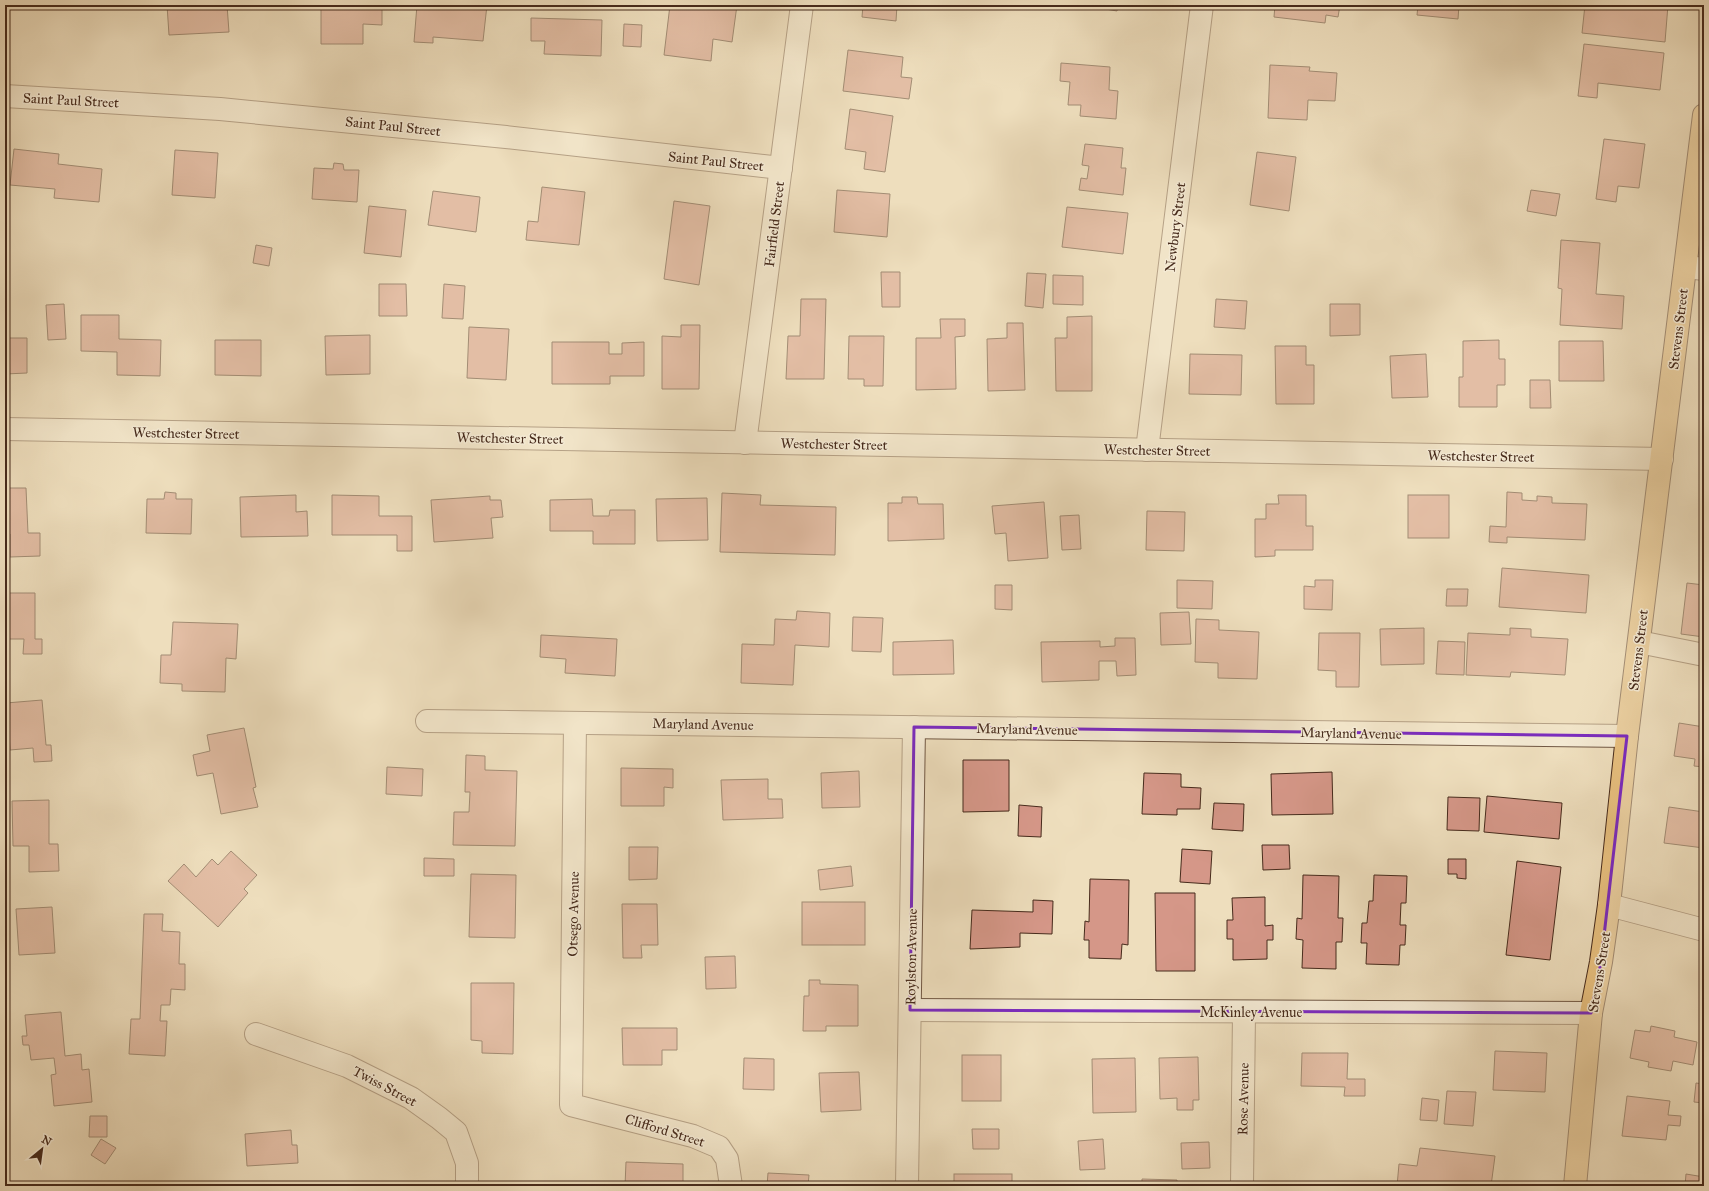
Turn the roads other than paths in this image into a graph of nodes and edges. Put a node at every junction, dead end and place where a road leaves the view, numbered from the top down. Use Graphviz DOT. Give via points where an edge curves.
graph roads {
  1 [pos="802,5"];
  2 [pos="1202,5"];
  3 [pos="5,96"];
  4 [pos="1704,115"];
  5 [pos="781,168"];
  6 [pos="1695,268"];
  7 [pos="5,430"];
  8 [pos="745,443"];
  9 [pos="1147,450"];
  10 [pos="1662,459"];
  11 [pos="1639,642"];
  12 [pos="1704,656"];
  13 [pos="427,721"];
  14 [pos="575,723"];
  15 [pos="914,727"];
  16 [pos="1627,736"];
  17 [pos="1609,905"];
  18 [pos="1704,930"];
  19 [pos="910,1010"];
  20 [pos="1244,1012"];
  21 [pos="1591,1013"];
  22 [pos="256,1034"];
  23 [pos="571,1105"];
  24 [pos="467,1186"];
  25 [pos="731,1186"];
  26 [pos="907,1186"];
  27 [pos="1242,1186"];
  28 [pos="1575,1186"];
  1 -- 5 [label="street, Fairfield Street"];
  2 -- 9 [label="street, Newbury Street"];
  3 -- 5 [label="street, Saint Paul Street" via="220,109 506,137"];
  4 -- 6 [label="main road, Stevens Street"];
  5 -- 8 [label="street, Fairfield Street"];
  6 -- 10 [label="main road, Stevens Street"];
  7 -- 8 [label="street, Westchester Street"];
  8 -- 9 [label="street, Westchester Street"];
  9 -- 10 [label="street, Westchester Street"];
  10 -- 11 [label="main road, Stevens Street"];
  11 -- 12 [label="street"];
  11 -- 16 [label="main road, Stevens Street"];
  13 -- 14 [label="street, Maryland Avenue"];
  14 -- 15 [label="street, Maryland Avenue"];
  14 -- 23 [label="street, Otsego Avenue"];
  15 -- 16 [label="street, Maryland Avenue"];
  15 -- 19 [label="street, Roylston Avenue"];
  16 -- 17 [label="main road, Stevens Street"];
  17 -- 18 [label="street"];
  17 -- 21 [label="main road, Stevens Street"];
  19 -- 20 [label="street, McKinley Avenue"];
  19 -- 26 [label="street, Roylston Avenue"];
  20 -- 21 [label="street, McKinley Avenue"];
  20 -- 27 [label="street, Rose Avenue"];
  21 -- 28 [label="main road, Stevens Street"];
  22 -- 24 [label="street, Twiss Street" via="347,1066 411,1098 439,1118 456,1132 467,1163"];
  23 -- 25 [label="street, Clifford Street" via="693,1136 719,1147 726,1159"];
}
